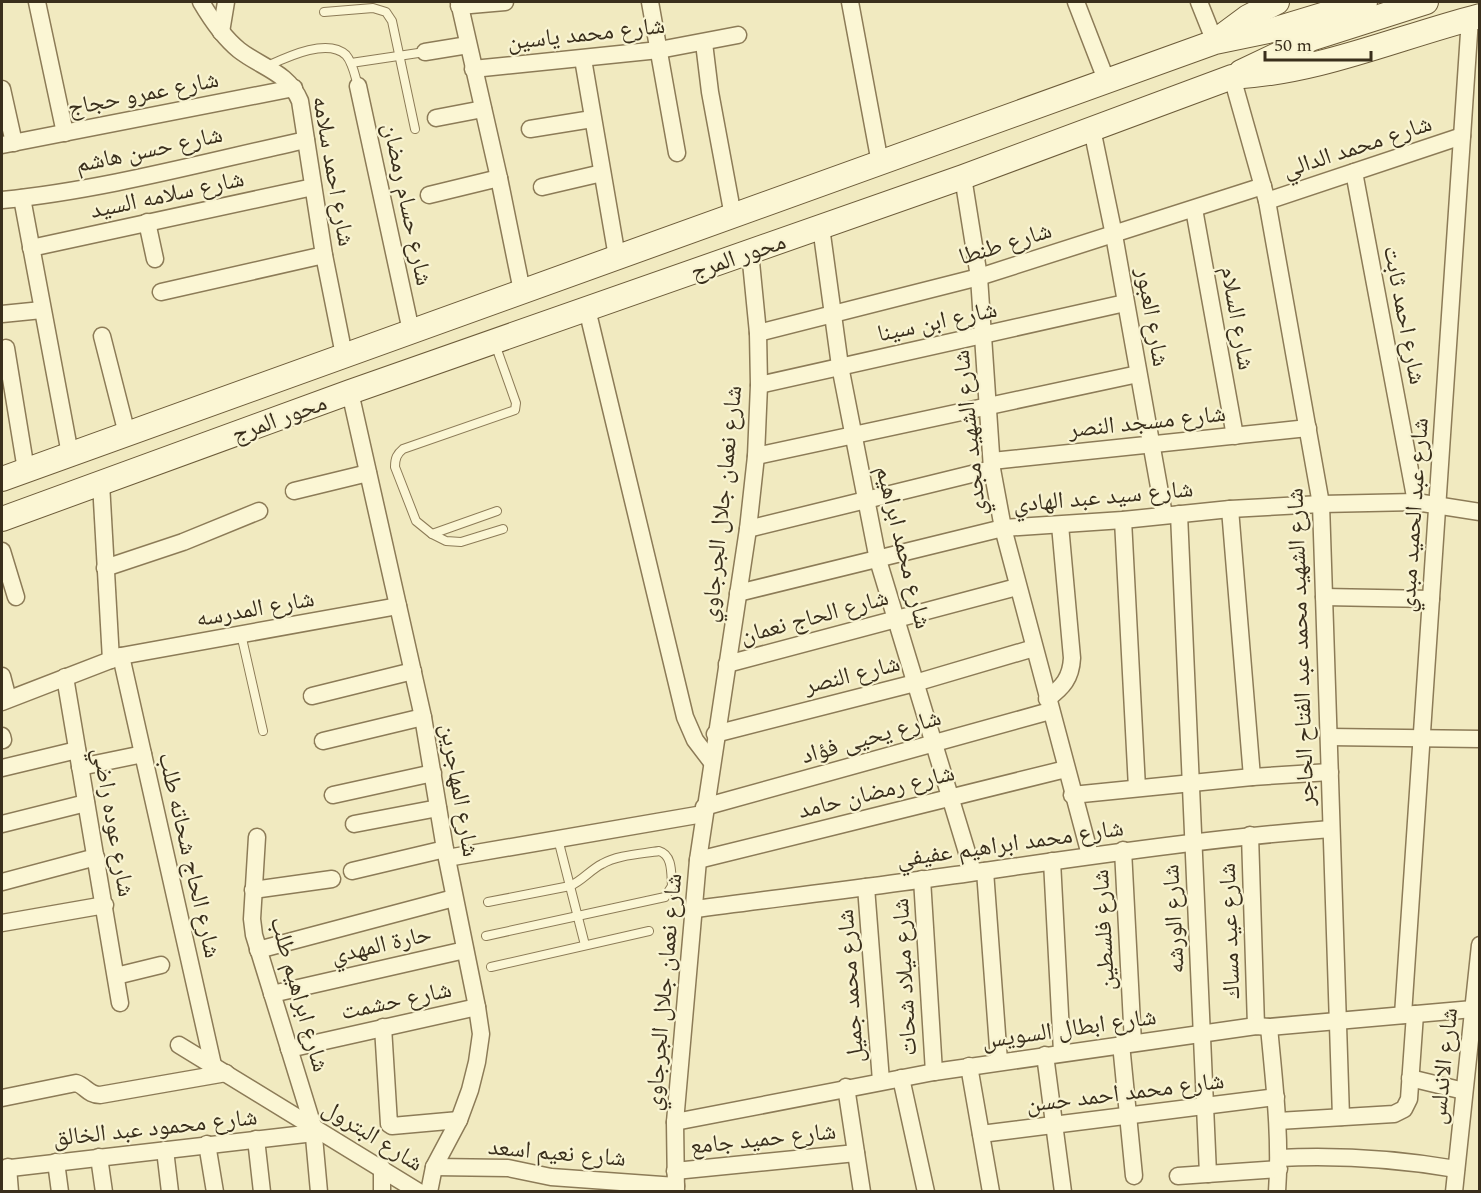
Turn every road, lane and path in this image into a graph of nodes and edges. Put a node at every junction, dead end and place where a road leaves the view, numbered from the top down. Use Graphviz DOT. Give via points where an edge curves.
graph roads {
  1 [pos="37,2"];
  2 [pos="201,2"];
  3 [pos="226,2"];
  4 [pos="504,2"];
  5 [pos="650,2"];
  6 [pos="850,2"];
  7 [pos="1076,2"];
  8 [pos="1199,2"];
  9 [pos="1276,2"];
  10 [pos="1365,2"];
  11 [pos="1426,2"];
  12 [pos="459,4"];
  13 [pos="324,12"];
  14 [pos="1475,17"];
  15 [pos="1332,22"];
  16 [pos="221,32"];
  17 [pos="738,35"];
  18 [pos="1215,42"];
  19 [pos="704,43"];
  20 [pos="468,45"];
  21 [pos="659,50"];
  22 [pos="425,52"];
  23 [pos="401,55"];
  24 [pos="583,59"];
  25 [pos="351,63"];
  26 [pos="265,67"];
  27 [pos="473,69"];
  28 [pos="1232,76"];
  29 [pos="1107,82"];
  30 [pos="358,86"];
  31 [pos="294,88"];
  32 [pos="2,89"];
  33 [pos="483,109"];
  34 [pos="436,118"];
  35 [pos="592,119"];
  36 [pos="415,129"];
  37 [pos="530,129"];
  38 [pos="1092,129"];
  39 [pos="65,133"];
  40 [pos="1462,136"];
  41 [pos="306,140"];
  42 [pos="8,144"];
  43 [pos="677,153"];
  44 [pos="880,163"];
  45 [pos="1354,172"];
  46 [pos="603,173"];
  47 [pos="963,177"];
  48 [pos="499,178"];
  49 [pos="542,187"];
  50 [pos="313,188"];
  51 [pos="1265,194"];
  52 [pos="429,195"];
  53 [pos="22,198"];
  54 [pos="2,200"];
  55 [pos="1194,209"];
  56 [pos="733,216"];
  57 [pos="147,222"];
  58 [pos="821,227"];
  59 [pos="1114,235"];
  60 [pos="31,248"];
  61 [pos="750,252"];
  62 [pos="324,255"];
  63 [pos="617,258"];
  64 [pos="155,259"];
  65 [pos="979,277"];
  66 [pos="522,291"];
  67 [pos="161,292"];
  68 [pos="1125,303"];
  69 [pos="587,309"];
  70 [pos="42,310"];
  71 [pos="2,314"];
  72 [pos="834,314"];
  73 [pos="411,332"];
  74 [pos="758,333"];
  75 [pos="102,336"];
  76 [pos="983,336"];
  77 [pos="494,342"];
  78 [pos="6,348"];
  79 [pos="344,355"];
  80 [pos="840,366"];
  81 [pos="1138,374"];
  82 [pos="759,385"];
  83 [pos="350,392"];
  84 [pos="988,406"];
  85 [pos="1308,429"];
  86 [pos="127,434"];
  87 [pos="853,436"];
  88 [pos="1235,436"];
  89 [pos="1152,444"];
  90 [pos="70,454"];
  91 [pos="756,456"];
  92 [pos="992,465"];
  93 [pos="138,469"];
  94 [pos="26,470"];
  95 [pos="368,473"];
  96 [pos="2,479"];
  97 [pos="101,483"];
  98 [pos="294,491"];
  99 [pos="866,499"];
  100 [pos="1416,501"];
  101 [pos="1321,504"];
  102 [pos="1437,505"];
  103 [pos="1230,509"];
  104 [pos="259,511"];
  105 [pos="497,512"];
  106 [pos="1479,512"];
  107 [pos="1172,514"];
  108 [pos="2,519"];
  109 [pos="1123,520"];
  110 [pos="1060,525"];
  111 [pos="1003,528"];
  112 [pos="503,529"];
  113 [pos="748,529"];
  114 [pos="432,534"];
  115 [pos="2,551"];
  116 [pos="878,560"];
  117 [pos="105,568"];
  118 [pos="1017,587"];
  119 [pos="738,593"];
  120 [pos="16,597"];
  121 [pos="1324,597"];
  122 [pos="1431,599"];
  123 [pos="398,606"];
  124 [pos="896,619"];
  125 [pos="242,634"];
  126 [pos="1034,648"];
  127 [pos="116,658"];
  128 [pos="727,664"];
  129 [pos="413,671"];
  130 [pos="2,676"];
  131 [pos="65,677"];
  132 [pos="915,683"];
  133 [pos="312,696"];
  134 [pos="5,701"];
  135 [pos="1049,705"];
  136 [pos="423,717"];
  137 [pos="263,731"];
  138 [pos="715,734"];
  139 [pos="1329,737"];
  140 [pos="1421,737"];
  141 [pos="1479,739"];
  142 [pos="323,741"];
  143 [pos="934,743"];
  144 [pos="77,750"];
  145 [pos="143,754"];
  146 [pos="711,761"];
  147 [pos="2,768"];
  148 [pos="80,768"];
  149 [pos="1066,769"];
  150 [pos="1330,772"];
  151 [pos="433,773"];
  152 [pos="1252,777"];
  153 [pos="1191,784"];
  154 [pos="1137,788"];
  155 [pos="333,795"];
  156 [pos="1072,795"];
  157 [pos="950,798"];
  158 [pos="86,803"];
  159 [pos="438,808"];
  160 [pos="704,811"];
  161 [pos="354,824"];
  162 [pos="2,825"];
  163 [pos="1331,829"];
  164 [pos="1250,835"];
  165 [pos="257,837"];
  166 [pos="558,839"];
  167 [pos="1193,842"];
  168 [pos="1123,850"];
  169 [pos="446,853"];
  170 [pos="1090,855"];
  171 [pos="96,857"];
  172 [pos="698,860"];
  173 [pos="1052,861"];
  174 [pos="352,871"];
  175 [pos="979,872"];
  176 [pos="332,879"];
  177 [pos="922,879"];
  178 [pos="2,882"];
  179 [pos="570,886"];
  180 [pos="866,887"];
  181 [pos="254,890"];
  182 [pos="454,898"];
  183 [pos="488,902"];
  184 [pos="105,905"];
  185 [pos="695,909"];
  186 [pos="577,917"];
  187 [pos="2,923"];
  188 [pos="649,931"];
  189 [pos="486,936"];
  190 [pos="585,945"];
  191 [pos="1479,945"];
  192 [pos="258,950"];
  193 [pos="465,950"];
  194 [pos="161,966"];
  195 [pos="491,967"];
  196 [pos="116,976"];
  197 [pos="272,994"];
  198 [pos="120,1003"];
  199 [pos="477,1007"];
  200 [pos="1409,1014"];
  201 [pos="1475,1018"];
  202 [pos="1337,1020"];
  203 [pos="1262,1026"];
  204 [pos="383,1027"];
  205 [pos="1202,1034"];
  206 [pos="1127,1043"];
  207 [pos="179,1045"];
  208 [pos="289,1048"];
  209 [pos="1062,1052"];
  210 [pos="1045,1054"];
  211 [pos="999,1061"];
  212 [pos="969,1066"];
  213 [pos="220,1069"];
  214 [pos="934,1072"];
  215 [pos="901,1078"];
  216 [pos="1410,1078"];
  217 [pos="881,1081"];
  218 [pos="846,1087"];
  219 [pos="1276,1097"];
  220 [pos="1469,1097"];
  221 [pos="2,1098"];
  222 [pos="1205,1107"];
  223 [pos="1128,1116"];
  224 [pos="1341,1117"];
  225 [pos="459,1120"];
  226 [pos="1278,1121"];
  227 [pos="675,1122"];
  228 [pos="1055,1125"];
  229 [pos="313,1130"];
  230 [pos="981,1134"];
  231 [pos="256,1139"];
  232 [pos="207,1144"];
  233 [pos="165,1150"];
  234 [pos="856,1153"];
  235 [pos="99,1157"];
  236 [pos="56,1162"];
  237 [pos="1279,1163"];
  238 [pos="434,1167"];
  239 [pos="5,1168"];
  240 [pos="382,1168"];
  241 [pos="1456,1169"];
  242 [pos="1208,1174"];
  243 [pos="1134,1176"];
  244 [pos="1178,1176"];
  245 [pos="676,1183"];
  246 [pos="570,1185"];
  247 [pos="619,1187"];
  248 [pos="10,1191"];
  249 [pos="60,1191"];
  250 [pos="104,1191"];
  251 [pos="170,1191"];
  252 [pos="215,1191"];
  253 [pos="262,1191"];
  254 [pos="319,1191"];
  255 [pos="382,1191"];
  256 [pos="419,1191"];
  257 [pos="429,1191"];
  258 [pos="862,1191"];
  259 [pos="926,1191"];
  260 [pos="991,1191"];
  261 [pos="1063,1191"];
  262 [pos="1277,1191"];
  263 [pos="1454,1191"];
  1 -- 39 [label="street"];
  2 -- 16 [label="street, شارع احمد سلامه"];
  3 -- 16 [label="street"];
  4 -- 12 [label="street"];
  5 -- 21 [label="street"];
  6 -- 44 [label="street"];
  7 -- 29 [label="street"];
  8 -- 18 [label="street"];
  9 -- 18 [label="main road"];
  10 -- 15 [label="main road"];
  11 -- 15 [label="main road"];
  12 -- 20 [label="street"];
  13 -- 23 [label="lane" via="373,8 386,12 393,21"];
  14 -- 28 [label="main road, محور المرج" via="1308,67"];
  14 -- 40 [label="street, شارع عبد الحميد مبدي"];
  15 -- 18 [label="main road"];
  15 -- 28 [label="main road"];
  16 -- 26 [label="street, شارع احمد سلامه"];
  17 -- 19 [label="street, شارع محمد ياسين"];
  18 -- 29 [label="main road, محور المرج"];
  19 -- 21 [label="street, شارع محمد ياسين"];
  19 -- 56 [label="street"];
  20 -- 22 [label="street"];
  20 -- 27 [label="street"];
  21 -- 24 [label="street, شارع محمد ياسين"];
  21 -- 43 [label="street"];
  22 -- 23 [label="lane"];
  23 -- 25 [label="lane"];
  23 -- 36 [label="lane"];
  24 -- 27 [label="street, شارع محمد ياسين"];
  24 -- 35 [label="street"];
  25 -- 26 [label="lane" via="345,54 334,49 316,48"];
  25 -- 30 [label="lane"];
  26 -- 31 [label="street, شارع احمد سلامه"];
  27 -- 33 [label="street"];
  28 -- 38 [label="main road, محور المرج"];
  28 -- 51 [label="street, شارع الشهيد محمد عبد الفتاح الحاجر"];
  29 -- 44 [label="main road, محور المرج"];
  30 -- 73 [label="street, شارع حسام رمضان"];
  31 -- 39 [label="street, شارع عمرو حجاج"];
  31 -- 41 [label="street, شارع احمد سلامه"];
  32 -- 42 [label="street"];
  33 -- 34 [label="street"];
  33 -- 48 [label="street"];
  35 -- 37 [label="street"];
  35 -- 46 [label="street"];
  38 -- 47 [label="main road, محور المرج"];
  38 -- 59 [label="street, شارع العبور"];
  39 -- 42 [label="street, شارع عمرو حجاج"];
  40 -- 45 [label="street, شارع محمد الدالي"];
  40 -- 102 [label="street, شارع عبد الحميد مبدي"];
  41 -- 50 [label="street, شارع احمد سلامه"];
  41 -- 53 [label="street, شارع حسن هاشم"];
  44 -- 56 [label="main road, محور المرج"];
  45 -- 51 [label="street, شارع محمد الدالي"];
  45 -- 100 [label="street, شارع احمد ثابت"];
  46 -- 49 [label="street"];
  46 -- 63 [label="street"];
  47 -- 58 [label="main road, محور المرج"];
  47 -- 65 [label="street, شارع الشهيد مجدي"];
  48 -- 52 [label="street"];
  48 -- 66 [label="street"];
  50 -- 57 [label="street, شارع سلامه السيد"];
  50 -- 62 [label="street, شارع احمد سلامه"];
  51 -- 55 [label="street, شارع طنطا"];
  51 -- 85 [label="street, شارع الشهيد محمد عبد الفتاح الحاجر"];
  53 -- 54 [label="street, شارع حسن هاشم"];
  53 -- 60 [label="street"];
  55 -- 59 [label="street, شارع طنطا"];
  55 -- 88 [label="street, شارع السلام"];
  56 -- 63 [label="main road, محور المرج"];
  57 -- 60 [label="street, شارع سلامه السيد"];
  57 -- 64 [label="street"];
  58 -- 61 [label="main road, محور المرج"];
  58 -- 72 [label="street, شارع محمد ابراهيم"];
  59 -- 65 [label="street, شارع طنطا"];
  59 -- 68 [label="street, شارع العبور"];
  60 -- 70 [label="street"];
  61 -- 69 [label="main road, محور المرج"];
  61 -- 74 [label="street, شارع نعمان جلال الجرجاوي"];
  62 -- 67 [label="street"];
  62 -- 79 [label="street, شارع احمد سلامه"];
  63 -- 66 [label="main road, محور المرج"];
  65 -- 72 [label="street, شارع طنطا"];
  65 -- 76 [label="street, شارع الشهيد مجدي"];
  66 -- 73 [label="main road, محور المرج"];
  68 -- 76 [label="street, شارع ابن سينا"];
  68 -- 81 [label="street, شارع العبور"];
  69 -- 77 [label="main road, محور المرج"];
  69 -- 146 [label="street, شارع نعمان جلال الجرجاوي" via="685,717 695,740"];
  70 -- 71 [label="street"];
  70 -- 90 [label="street"];
  72 -- 74 [label="street, شارع طنطا"];
  72 -- 80 [label="street, شارع محمد ابراهيم"];
  73 -- 79 [label="main road, محور المرج"];
  74 -- 82 [label="street, شارع نعمان جلال الجرجاوي"];
  75 -- 86 [label="street"];
  76 -- 80 [label="street, شارع ابن سينا"];
  76 -- 84 [label="street, شارع الشهيد مجدي"];
  77 -- 83 [label="main road, محور المرج"];
  77 -- 114 [label="lane" via="516,403 514,410 403,449 395,460 411,512"];
  78 -- 94 [label="street"];
  79 -- 86 [label="main road, محور المرج"];
  80 -- 82 [label="street, شارع ابن سينا"];
  80 -- 87 [label="street, شارع محمد ابراهيم"];
  81 -- 84 [label="street"];
  81 -- 89 [label="street, شارع العبور"];
  82 -- 91 [label="street, شارع نعمان جلال الجرجاوي"];
  83 -- 93 [label="main road, محور المرج"];
  83 -- 95 [label="street, شارع المهاجرين"];
  84 -- 87 [label="street"];
  84 -- 92 [label="street, شارع الشهيد مجدي"];
  85 -- 88 [label="street, شارع مسجد النصر"];
  85 -- 101 [label="street, شارع الشهيد محمد عبد الفتاح الحاجر"];
  86 -- 90 [label="main road, محور المرج"];
  86 -- 93 [label="main road"];
  87 -- 91 [label="street"];
  87 -- 99 [label="street, شارع محمد ابراهيم"];
  88 -- 89 [label="street, شارع مسجد النصر"];
  89 -- 92 [label="street, شارع مسجد النصر"];
  89 -- 107 [label="street, شارع العبور"];
  90 -- 94 [label="main road, محور المرج"];
  91 -- 113 [label="street, شارع نعمان جلال الجرجاوي"];
  92 -- 99 [label="street, شارع مسجد النصر"];
  92 -- 111 [label="street, شارع الشهيد مجدي"];
  93 -- 97 [label="main road, محور المرج"];
  94 -- 96 [label="main road, محور المرج"];
  95 -- 98 [label="street"];
  95 -- 123 [label="street, شارع المهاجرين"];
  97 -- 108 [label="main road, محور المرج"];
  97 -- 117 [label="street, شارع الحاج شحاته طلب"];
  99 -- 113 [label="street, شارع مسجد النصر"];
  99 -- 116 [label="street, شارع محمد ابراهيم"];
  100 -- 101 [label="street, شارع سيد عبد الهادي"];
  100 -- 102 [label="street, شارع سيد عبد الهادي"];
  101 -- 103 [label="street, شارع سيد عبد الهادي"];
  101 -- 121 [label="street, شارع الشهيد محمد عبد الفتاح الحاجر"];
  102 -- 106 [label="street, شارع سيد عبد الهادي"];
  102 -- 122 [label="street, شارع عبد الحميد مبدي"];
  103 -- 107 [label="street, شارع سيد عبد الهادي"];
  103 -- 152 [label="street"];
  104 -- 117 [label="street"];
  105 -- 114 [label="lane"];
  107 -- 109 [label="street, شارع سيد عبد الهادي"];
  107 -- 153 [label="street, شارع العبور"];
  109 -- 110 [label="street, شارع سيد عبد الهادي"];
  109 -- 154 [label="street"];
  110 -- 111 [label="street, شارع سيد عبد الهادي"];
  110 -- 135 [label="street" via="1072,658 1067,680"];
  111 -- 116 [label="street, شارع سيد عبد الهادي"];
  111 -- 118 [label="street, شارع الشهيد مجدي"];
  112 -- 114 [label="lane" via="461,542 446,541"];
  113 -- 119 [label="street, شارع نعمان جلال الجرجاوي"];
  115 -- 120 [label="street"];
  116 -- 119 [label="street, شارع سيد عبد الهادي"];
  116 -- 124 [label="street, شارع محمد ابراهيم"];
  117 -- 127 [label="street, شارع الحاج شحاته طلب"];
  118 -- 124 [label="street, شارع الحاج نعمان"];
  118 -- 126 [label="street, شارع الشهيد مجدي"];
  119 -- 128 [label="street, شارع نعمان جلال الجرجاوي"];
  121 -- 122 [label="street"];
  121 -- 139 [label="street, شارع الشهيد محمد عبد الفتاح الحاجر"];
  122 -- 140 [label="street, شارع عبد الحميد مبدي"];
  123 -- 125 [label="street, شارع المدرسه"];
  123 -- 129 [label="street, شارع المهاجرين"];
  124 -- 128 [label="street, شارع الحاج نعمان"];
  124 -- 132 [label="street, شارع محمد ابراهيم"];
  125 -- 127 [label="street, شارع المدرسه"];
  125 -- 137 [label="lane"];
  126 -- 132 [label="street, شارع النصر"];
  126 -- 135 [label="street, شارع الشهيد مجدي"];
  127 -- 131 [label="street, شارع المدرسه"];
  127 -- 145 [label="street, شارع الحاج شحاته طلب"];
  128 -- 138 [label="street, شارع نعمان جلال الجرجاوي"];
  129 -- 133 [label="street"];
  129 -- 136 [label="street, شارع المهاجرين"];
  130 -- 134 [label="street"];
  131 -- 134 [label="street, شارع المدرسه"];
  131 -- 144 [label="street, شارع عوده راضي"];
  132 -- 138 [label="street, شارع النصر"];
  132 -- 143 [label="street, شارع محمد ابراهيم"];
  135 -- 143 [label="street, شارع يحيى فؤاد"];
  135 -- 149 [label="street, شارع الشهيد مجدي"];
  136 -- 142 [label="street"];
  136 -- 151 [label="street, شارع المهاجرين"];
  138 -- 146 [label="street, شارع نعمان جلال الجرجاوي"];
  139 -- 140 [label="street"];
  139 -- 150 [label="street, شارع الشهيد محمد عبد الفتاح الحاجر"];
  140 -- 141 [label="street"];
  140 -- 200 [label="street, شارع عبد الحميد مبدي"];
  143 -- 157 [label="street, شارع محمد ابراهيم"];
  143 -- 160 [label="street, شارع يحيى فؤاد"];
  144 -- 147 [label="street"];
  144 -- 148 [label="street, شارع عوده راضي"];
  145 -- 148 [label="street"];
  145 -- 213 [label="street, شارع الحاج شحاته طلب"];
  146 -- 160 [label="street, شارع نعمان جلال الجرجاوي"];
  148 -- 158 [label="street, شارع عوده راضي"];
  149 -- 156 [label="street, شارع الشهيد مجدي"];
  149 -- 157 [label="street, شارع رمضان حامد"];
  150 -- 152 [label="street"];
  150 -- 163 [label="street, شارع الشهيد محمد عبد الفتاح الحاجر"];
  151 -- 155 [label="street"];
  151 -- 159 [label="street, شارع المهاجرين"];
  152 -- 153 [label="street"];
  153 -- 154 [label="street"];
  153 -- 167 [label="street, شارع العبور"];
  154 -- 156 [label="street"];
  156 -- 170 [label="street, شارع الشهيد مجدي"];
  157 -- 172 [label="street, شارع رمضان حامد"];
  157 -- 175 [label="street, شارع محمد ابراهيم"];
  158 -- 162 [label="street"];
  158 -- 171 [label="street, شارع عوده راضي"];
  159 -- 161 [label="street"];
  159 -- 169 [label="street, شارع المهاجرين"];
  160 -- 166 [label="street, شارع يحيى فؤاد"];
  160 -- 172 [label="street, شارع نعمان جلال الجرجاوي"];
  163 -- 164 [label="street, شارع محمد ابراهيم عفيفي"];
  163 -- 202 [label="street, شارع الشهيد محمد عبد الفتاح الحاجر"];
  164 -- 167 [label="street, شارع محمد ابراهيم عفيفي"];
  164 -- 203 [label="street, شارع عيد مساك"];
  165 -- 181 [label="street, شارع ابراهيم طلب"];
  166 -- 169 [label="street, شارع يحيى فؤاد"];
  166 -- 179 [label="lane"];
  167 -- 168 [label="street, شارع محمد ابراهيم عفيفي"];
  167 -- 205 [label="street, شارع الورشه"];
  168 -- 170 [label="street, شارع محمد ابراهيم عفيفي"];
  168 -- 206 [label="street, شارع فلسطين"];
  169 -- 174 [label="street, شارع يحيى فؤاد"];
  169 -- 182 [label="street, شارع المهاجرين"];
  170 -- 173 [label="street, شارع محمد ابراهيم عفيفي"];
  171 -- 178 [label="street"];
  171 -- 184 [label="street, شارع عوده راضي"];
  172 -- 185 [label="street, شارع نعمان جلال الجرجاوي"];
  173 -- 175 [label="street, شارع محمد ابراهيم عفيفي"];
  173 -- 209 [label="street"];
  175 -- 177 [label="street, شارع محمد ابراهيم عفيفي"];
  175 -- 211 [label="street, شارع محمد ابراهيم"];
  176 -- 181 [label="street"];
  177 -- 180 [label="street, شارع محمد ابراهيم عفيفي"];
  177 -- 214 [label="street, شارع ميلاد شحات"];
  179 -- 183 [label="lane"];
  179 -- 186 [label="lane"];
  179 -- 186 [label="lane" via="612,860 659,851 669,858 672,886 664,897"];
  180 -- 185 [label="street, شارع محمد ابراهيم عفيفي"];
  180 -- 217 [label="street, شارع محمد جميل"];
  181 -- 192 [label="street, شارع ابراهيم طلب" via="252,919"];
  182 -- 192 [label="street"];
  182 -- 193 [label="street, شارع المهاجرين"];
  184 -- 187 [label="street"];
  184 -- 196 [label="street, شارع عوده راضي"];
  185 -- 227 [label="street, شارع نعمان جلال الجرجاوي"];
  186 -- 189 [label="lane"];
  186 -- 190 [label="lane"];
  188 -- 190 [label="lane"];
  190 -- 195 [label="lane"];
  191 -- 201 [label="street, شارع الاندلس"];
  192 -- 197 [label="street, شارع ابراهيم طلب"];
  193 -- 197 [label="street, حارة المهدي"];
  193 -- 199 [label="street, شارع المهاجرين"];
  194 -- 196 [label="street"];
  196 -- 198 [label="street, شارع عوده راضي"];
  197 -- 208 [label="street, شارع ابراهيم طلب"];
  199 -- 204 [label="street, شارع حشمت"];
  199 -- 225 [label="street, شارع المهاجرين" via="481,1034 477,1062"];
  200 -- 201 [label="street, شارع ابطال السويس"];
  200 -- 202 [label="street, شارع ابطال السويس"];
  200 -- 216 [label="street, شارع عبد الحميد مبدي"];
  201 -- 220 [label="street, شارع الاندلس"];
  202 -- 203 [label="street, شارع ابطال السويس"];
  202 -- 224 [label="street, شارع الشهيد محمد عبد الفتاح الحاجر"];
  203 -- 205 [label="street, شارع ابطال السويس"];
  203 -- 219 [label="street, شارع عيد مساك"];
  204 -- 208 [label="street, شارع حشمت"];
  204 -- 225 [label="street" via="389,1124"];
  205 -- 206 [label="street, شارع ابطال السويس"];
  205 -- 222 [label="street, شارع الورشه"];
  206 -- 209 [label="street, شارع ابطال السويس"];
  206 -- 223 [label="street, شارع فلسطين"];
  207 -- 213 [label="street, شارع البترول"];
  208 -- 229 [label="street, شارع ابراهيم طلب"];
  209 -- 210 [label="street, شارع ابطال السويس"];
  210 -- 211 [label="street, شارع ابطال السويس"];
  210 -- 228 [label="street"];
  211 -- 212 [label="street, شارع ابطال السويس"];
  212 -- 214 [label="street, شارع ابطال السويس"];
  212 -- 230 [label="street"];
  213 -- 221 [label="street" via="100,1095 91,1094 76,1083"];
  213 -- 229 [label="street, شارع البترول"];
  214 -- 215 [label="street, شارع ابطال السويس"];
  215 -- 217 [label="street, شارع ابطال السويس"];
  215 -- 259 [label="street"];
  216 -- 220 [label="street"];
  216 -- 224 [label="street, شارع عبد الحميد مبدي" via="1404,1109"];
  217 -- 218 [label="street, شارع ابطال السويس"];
  218 -- 227 [label="street, شارع ابطال السويس"];
  218 -- 234 [label="street"];
  219 -- 222 [label="street, شارع محمد احمد حسن"];
  219 -- 226 [label="street, شارع عيد مساك"];
  220 -- 241 [label="street, شارع الاندلس"];
  222 -- 223 [label="street, شارع محمد احمد حسن"];
  222 -- 242 [label="street, شارع الورشه"];
  223 -- 228 [label="street, شارع محمد احمد حسن"];
  223 -- 243 [label="street, شارع فلسطين"];
  224 -- 226 [label="street"];
  225 -- 238 [label="street, شارع المهاجرين"];
  226 -- 237 [label="street, شارع عيد مساك"];
  227 -- 245 [label="street, شارع نعمان جلال الجرجاوي"];
  228 -- 230 [label="street, شارع محمد احمد حسن"];
  228 -- 261 [label="street"];
  229 -- 231 [label="street, شارع محمود عبد الخالق"];
  229 -- 240 [label="street, شارع البترول"];
  229 -- 254 [label="street, شارع ابراهيم طلب"];
  230 -- 260 [label="street"];
  231 -- 232 [label="street, شارع محمود عبد الخالق"];
  231 -- 253 [label="street"];
  232 -- 233 [label="street, شارع محمود عبد الخالق"];
  232 -- 252 [label="street"];
  233 -- 235 [label="street, شارع محمود عبد الخالق"];
  233 -- 251 [label="street"];
  234 -- 245 [label="street, شارع حميد جامع"];
  234 -- 258 [label="street"];
  235 -- 236 [label="street, شارع محمود عبد الخالق"];
  235 -- 250 [label="street"];
  236 -- 239 [label="street, شارع محمود عبد الخالق"];
  236 -- 249 [label="street"];
  237 -- 241 [label="street" via="1339,1157"];
  237 -- 242 [label="street"];
  237 -- 262 [label="street, شارع عيد مساك"];
  238 -- 246 [label="street, شارع نعيم اسعد" via="508,1168"];
  238 -- 257 [label="street, شارع المهاجرين"];
  239 -- 248 [label="street"];
  240 -- 255 [label="street"];
  240 -- 256 [label="street, شارع البترول"];
  241 -- 263 [label="street, شارع الاندلس"];
  242 -- 244 [label="street"];
  245 -- 247 [label="street, شارع نعيم اسعد"];
  246 -- 247 [label="street, شارع نعيم اسعد"];
}
